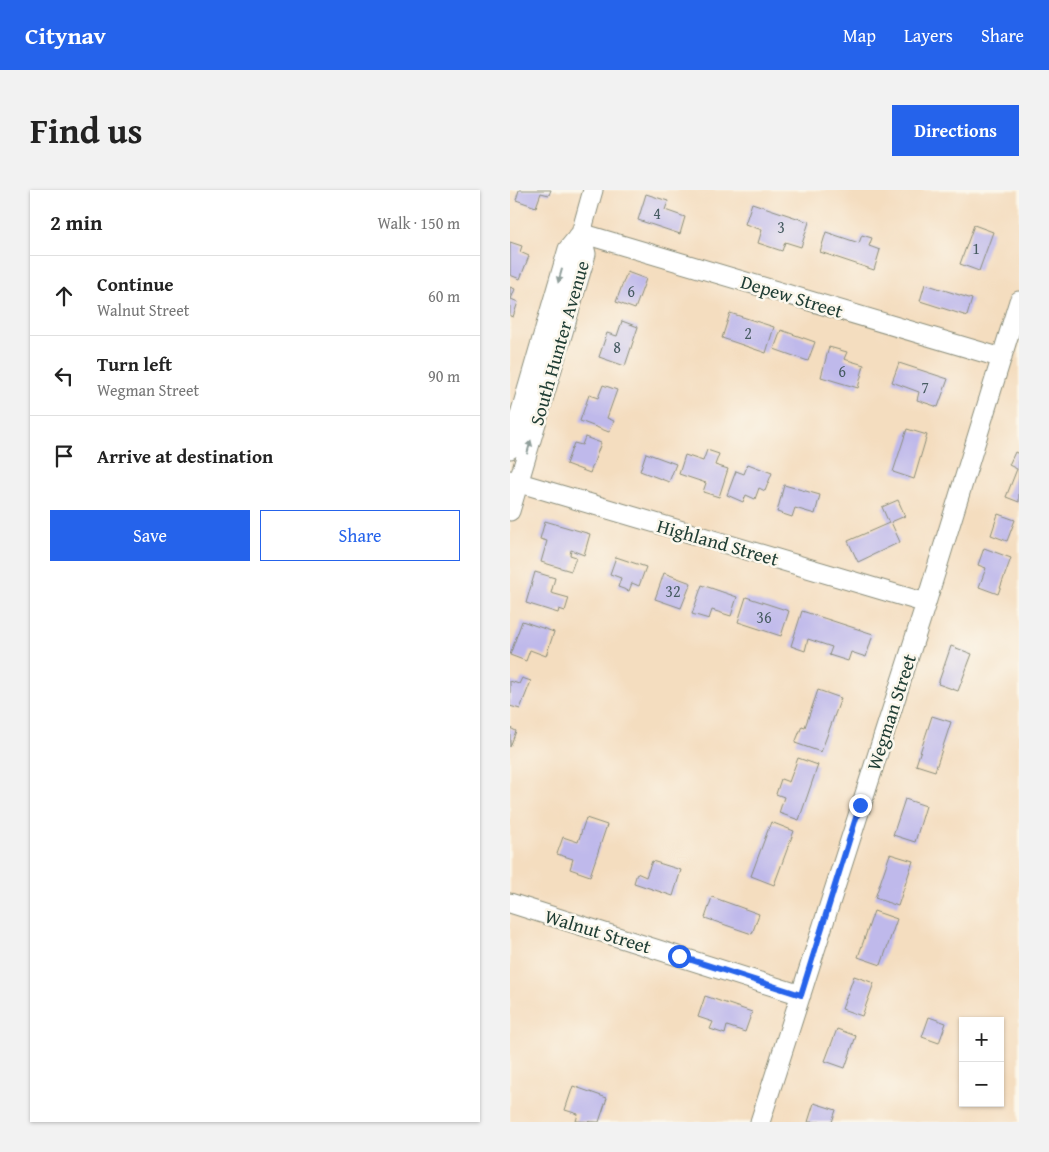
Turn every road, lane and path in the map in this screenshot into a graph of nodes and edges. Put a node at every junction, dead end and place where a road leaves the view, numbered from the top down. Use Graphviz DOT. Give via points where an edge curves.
graph roads {
  1 [pos="593,190"];
  2 [pos="581,233"];
  3 [pos="1019,301"];
  4 [pos="551,306"];
  5 [pos="570,310"];
  6 [pos="1002,358"];
  7 [pos="543,368"];
  8 [pos="510,449"];
  9 [pos="514,482"];
  10 [pos="510,511"];
  11 [pos="926,603"];
  12 [pos="510,903"];
  13 [pos="801,995"];
  14 [pos="760,1122"];
  1 -- 2 [label="street, South Hunter Avenue"];
  2 -- 4 [label="street, South Hunter Avenue, one-way" via="568,249"];
  2 -- 5 [label="street, South Hunter Avenue" via="586,254"];
  2 -- 6 [label="street, Depew Street"];
  3 -- 6 [label="street, Wegman Street"];
  4 -- 5 [label="street"];
  4 -- 7 [label="street, South Hunter Avenue"];
  5 -- 7 [label="street, South Hunter Avenue"];
  6 -- 11 [label="street, Wegman Street"];
  7 -- 8 [label="street, South Hunter Avenue"];
  9 -- 7 [label="street, South Hunter Avenue, one-way"];
  9 -- 10 [label="street, South Hunter Avenue"];
  9 -- 11 [label="street, Highland Street"];
  11 -- 13 [label="street, Wegman Street"];
  12 -- 13 [label="street, Walnut Street"];
  13 -- 14 [label="street, Wegman Street"];
}
